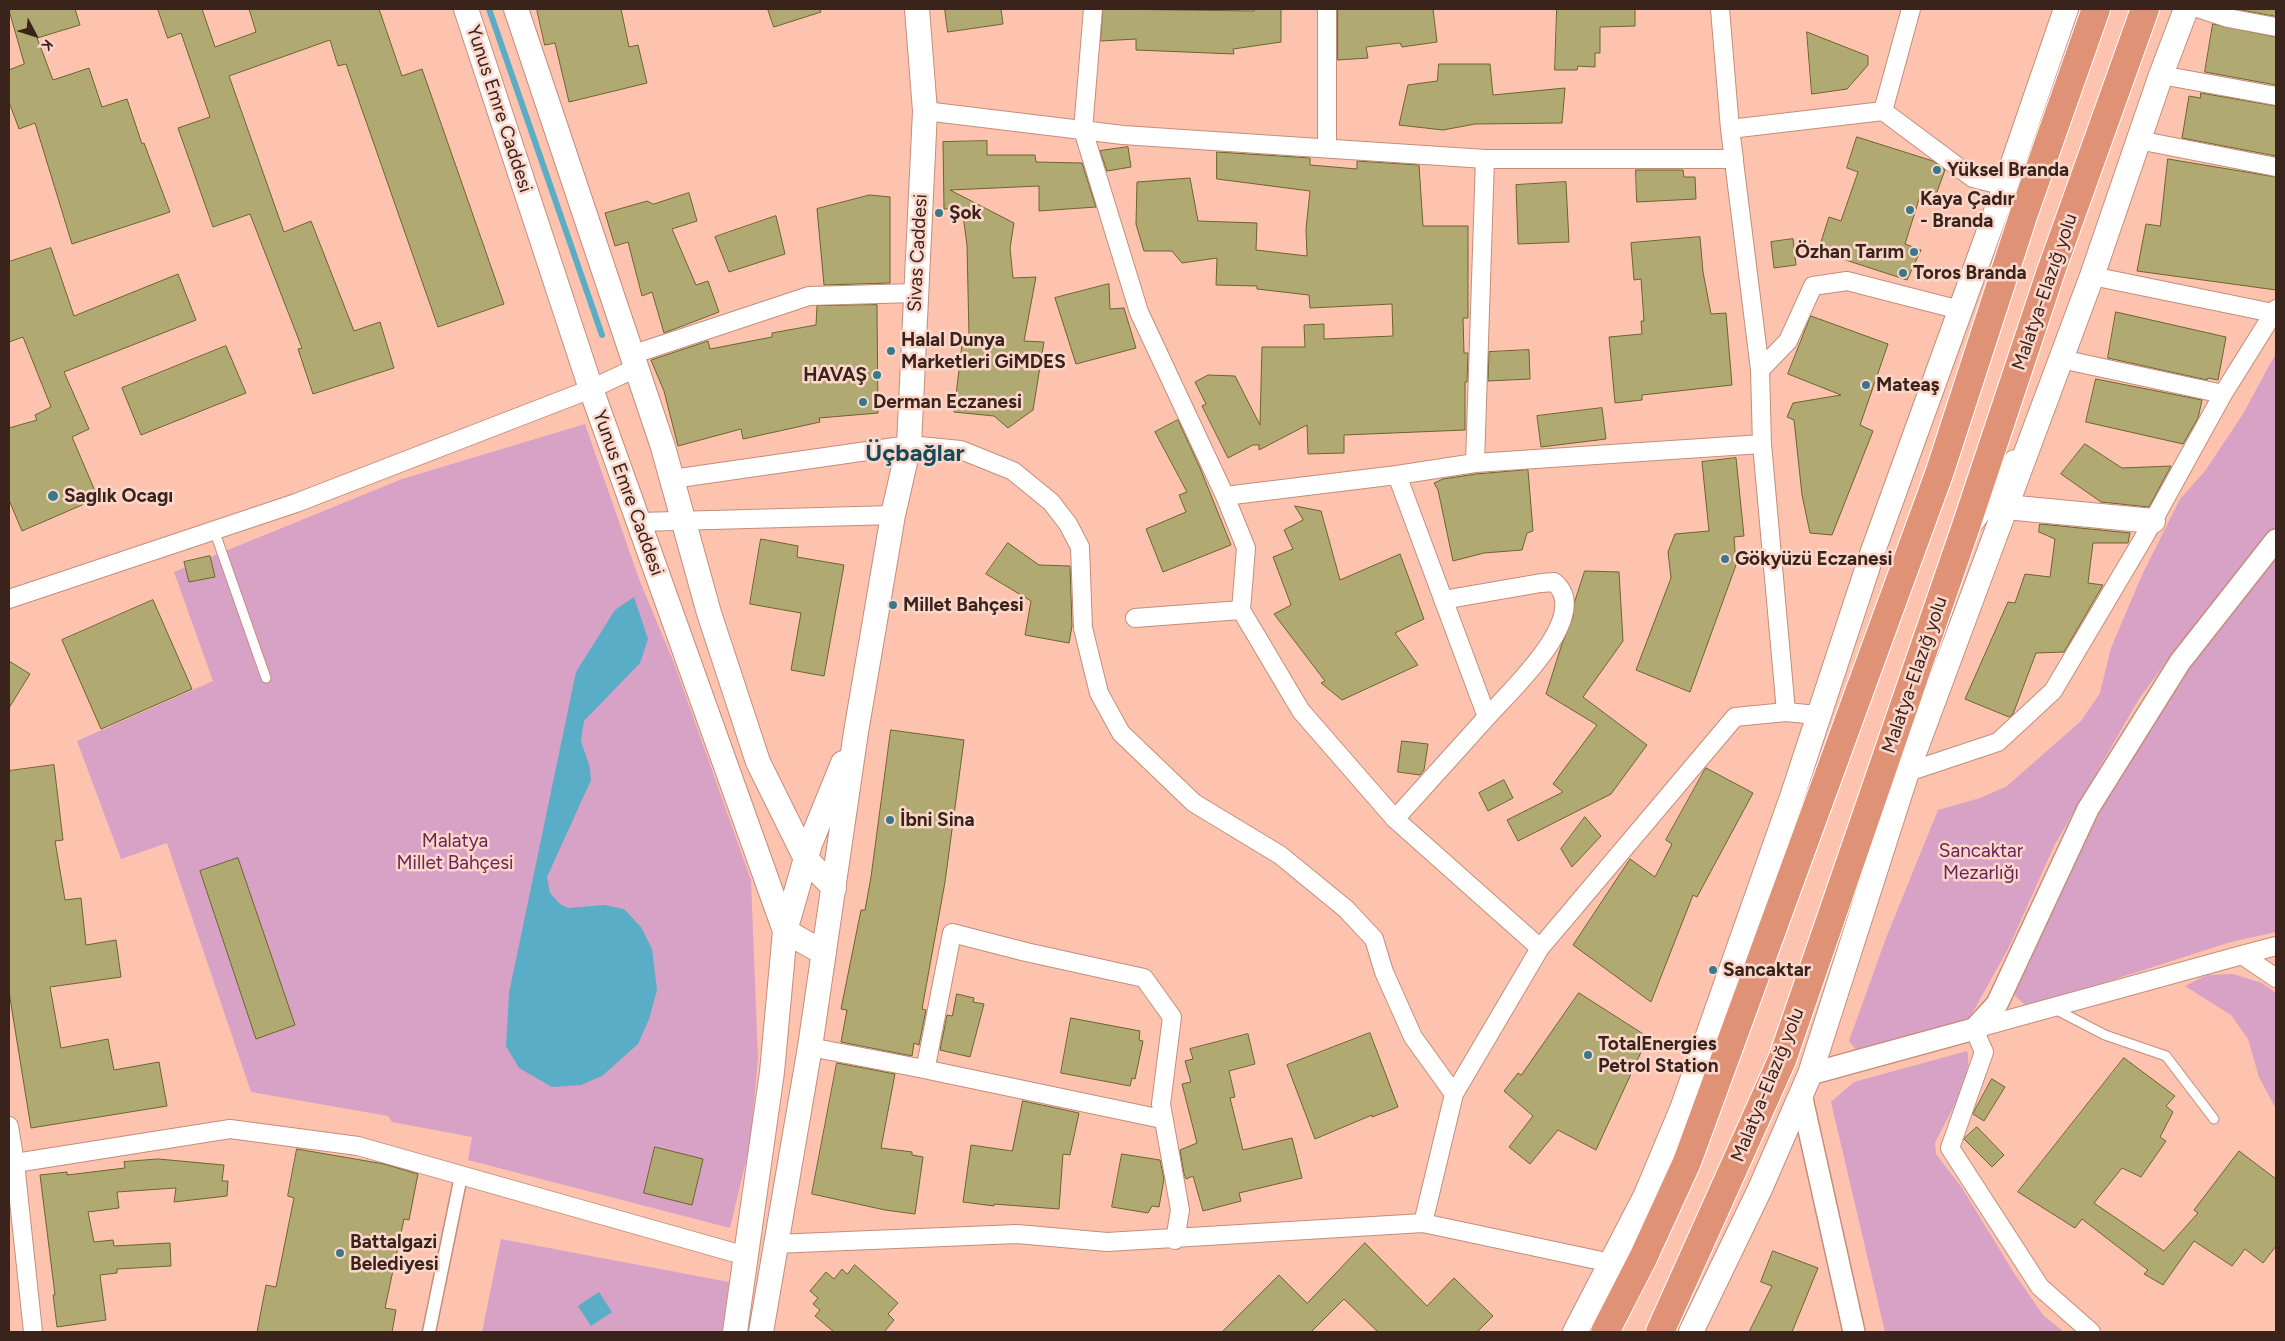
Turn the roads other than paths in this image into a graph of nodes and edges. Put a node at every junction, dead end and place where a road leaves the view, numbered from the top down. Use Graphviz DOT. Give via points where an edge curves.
graph roads {
  1 [pos="466,9"];
  2 [pos="516,9"];
  3 [pos="917,9"];
  4 [pos="1092,9"];
  5 [pos="1327,9"];
  6 [pos="1720,9"];
  7 [pos="1911,9"];
  8 [pos="2066,9"];
  9 [pos="2096,9"];
  10 [pos="2146,9"];
  11 [pos="2186,9"];
  12 [pos="2200,9"];
  13 [pos="2276,26"];
  14 [pos="2161,76"];
  15 [pos="2276,96"];
  16 [pos="925,111"];
  17 [pos="1884,111"];
  18 [pos="1730,129"];
  19 [pos="1083,130"];
  20 [pos="2138,140"];
  21 [pos="1327,148"];
  22 [pos="1486,159"];
  23 [pos="2276,167"];
  24 [pos="2005,186"];
  25 [pos="2092,276"];
  26 [pos="916,293"];
  27 [pos="1960,310"];
  28 [pos="2275,311"];
  29 [pos="2061,359"];
  30 [pos="634,361"];
  31 [pos="1760,370"];
  32 [pos="590,389"];
  33 [pos="2223,394"];
  34 [pos="2032,438"];
  35 [pos="1762,444"];
  36 [pos="908,445"];
  37 [pos="1475,463"];
  38 [pos="1396,475"];
  39 [pos="672,479"];
  40 [pos="1225,496"];
  41 [pos="2006,507"];
  42 [pos="893,515"];
  43 [pos="684,521"];
  44 [pos="2153,521"];
  45 [pos="639,522"];
  46 [pos="214,530"];
  47 [pos="1965,530"];
  48 [pos="2276,540"];
  49 [pos="9,599"];
  50 [pos="1443,600"];
  51 [pos="1242,610"];
  52 [pos="1135,618"];
  53 [pos="266,678"];
  54 [pos="1786,712"];
  55 [pos="1817,715"];
  56 [pos="1487,717"];
  57 [pos="856,732"];
  58 [pos="1907,772"];
  59 [pos="1877,784"];
  60 [pos="1395,819"];
  61 [pos="806,859"];
  62 [pos="834,888"];
  63 [pos="785,931"];
  64 [pos="2276,946"];
  65 [pos="1540,948"];
  66 [pos="824,953"];
  67 [pos="2242,955"];
  68 [pos="2276,978"];
  69 [pos="2052,1008"];
  70 [pos="1974,1029"];
  71 [pos="810,1047"];
  72 [pos="919,1068"];
  73 [pos="1805,1084"];
  74 [pos="1454,1094"];
  75 [pos="1162,1119"];
  76 [pos="2214,1120"];
  77 [pos="9,1126"];
  78 [pos="12,1164"];
  79 [pos="461,1176"];
  80 [pos="1423,1223"];
  81 [pos="1176,1239"];
  82 [pos="774,1244"];
  83 [pos="746,1256"];
  84 [pos="1612,1263"];
  85 [pos="33,1332"];
  86 [pos="429,1332"];
  87 [pos="735,1332"];
  88 [pos="761,1332"];
  89 [pos="1575,1332"];
  90 [pos="1605,1332"];
  91 [pos="1660,1332"];
  92 [pos="1691,1332"];
  93 [pos="1854,1332"];
  94 [pos="2091,1332"];
  1 -- 32 [label="main road, Yunus Emre Caddesi"];
  2 -- 30 [label="main road, Yunus Emre Caddesi"];
  3 -- 16 [label="main road, Sivas Caddesi"];
  4 -- 19 [label="street"];
  5 -- 21 [label="street"];
  6 -- 18 [label="street"];
  7 -- 17 [label="street"];
  8 -- 24 [label="main road"];
  9 -- 90 [label="highway" via="2025,210 1938,474 1687,1162"];
  10 -- 47 [label="highway, Malatya-Elazığ yolu" via="2051,271"];
  11 -- 14 [label="main road"];
  12 -- 13 [label="street" via="2228,18"];
  14 -- 15 [label="street"];
  14 -- 20 [label="main road"];
  16 -- 19 [label="street"];
  16 -- 26 [label="main road, Sivas Caddesi"];
  17 -- 18 [label="street"];
  17 -- 24 [label="street" via="1973,178"];
  18 -- 22 [label="street" via="1734,159"];
  18 -- 31 [label="street"];
  19 -- 21 [label="street"];
  19 -- 40 [label="street" via="1139,312"];
  20 -- 23 [label="street"];
  20 -- 25 [label="main road"];
  21 -- 22 [label="street"];
  22 -- 37 [label="street"];
  24 -- 27 [label="main road"];
  25 -- 28 [label="street"];
  25 -- 29 [label="main road"];
  26 -- 30 [label="street" via="809,296"];
  26 -- 36 [label="main road, Sivas Caddesi"];
  27 -- 31 [label="street" via="1847,281 1813,286 1788,341"];
  27 -- 55 [label="main road"];
  28 -- 33 [label="street"];
  29 -- 33 [label="street"];
  29 -- 34 [label="main road"];
  30 -- 32 [label="street"];
  30 -- 39 [label="main road, Yunus Emre Caddesi"];
  31 -- 35 [label="street"];
  32 -- 45 [label="main road, Yunus Emre Caddesi"];
  32 -- 46 [label="street" via="296,503"];
  33 -- 44 [label="street"];
  34 -- 41 [label="main road"];
  34 -- 47 [label="main road"];
  35 -- 37 [label="street"];
  35 -- 54 [label="street"];
  36 -- 39 [label="street"];
  36 -- 42 [label="main road, Sivas Caddesi"];
  36 -- 74 [label="street" via="961,450 1013,471 1051,502 1080,547 1083,628 1099,693 1121,733 1194,803 1280,855 1358,921 1374,939 1384,972 1414,1036"];
  37 -- 38 [label="street"];
  38 -- 40 [label="street"];
  38 -- 50 [label="street"];
  39 -- 43 [label="main road, Yunus Emre Caddesi"];
  40 -- 51 [label="street" via="1246,548"];
  41 -- 44 [label="main road"];
  41 -- 58 [label="main road"];
  42 -- 43 [label="street"];
  42 -- 57 [label="main road, Sivas Caddesi"];
  43 -- 45 [label="street"];
  43 -- 61 [label="main road, Yunus Emre Caddesi" via="709,613 758,762"];
  44 -- 58 [label="street" via="2053,691 1998,742"];
  45 -- 63 [label="main road, Yunus Emre Caddesi"];
  46 -- 49 [label="street"];
  46 -- 53 [label="lane"];
  47 -- 59 [label="highway, Malatya-Elazığ yolu"];
  48 -- 70 [label="street" via="2180,662 2088,809 1996,1004"];
  50 -- 56 [label="street"];
  50 -- 56 [label="street" via="1541,582 1554,582 1562,591 1565,599 1559,630"];
  51 -- 52 [label="street"];
  51 -- 60 [label="street" via="1301,711"];
  54 -- 55 [label="street"];
  54 -- 65 [label="street" via="1735,717"];
  55 -- 84 [label="main road" via="1792,797 1682,1109 1646,1195"];
  56 -- 60 [label="street"];
  57 -- 61 [label="main road"];
  57 -- 62 [label="main road"];
  58 -- 59 [label="street"];
  58 -- 73 [label="main road"];
  59 -- 91 [label="highway, Malatya-Elazığ yolu" via="1782,1060"];
  60 -- 65 [label="street"];
  61 -- 62 [label="main road, Yunus Emre Caddesi"];
  61 -- 63 [label="main road"];
  62 -- 66 [label="main road"];
  63 -- 66 [label="main road"];
  63 -- 83 [label="main road" via="772,1072"];
  64 -- 67 [label="street"];
  65 -- 74 [label="street"];
  66 -- 71 [label="main road"];
  67 -- 68 [label="street"];
  67 -- 69 [label="street"];
  69 -- 70 [label="street"];
  69 -- 76 [label="lane" via="2105,1035 2166,1056"];
  70 -- 73 [label="street"];
  70 -- 94 [label="street" via="1984,1052 1950,1148 2040,1287"];
  71 -- 72 [label="street"];
  71 -- 82 [label="main road"];
  72 -- 75 [label="street"];
  72 -- 75 [label="street" via="926,1066 952,933 1144,978 1172,1017"];
  73 -- 92 [label="main road" via="1760,1189"];
  73 -- 93 [label="street"];
  74 -- 80 [label="street"];
  75 -- 81 [label="street" via="1180,1210"];
  77 -- 78 [label="street"];
  78 -- 79 [label="street" via="230,1129 358,1146"];
  78 -- 85 [label="street"];
  79 -- 83 [label="street"];
  79 -- 86 [label="street"];
  80 -- 81 [label="street"];
  80 -- 84 [label="street"];
  81 -- 82 [label="street" via="1107,1242 1017,1234"];
  82 -- 88 [label="main road"];
  83 -- 87 [label="main road"];
  84 -- 89 [label="main road"];
}
